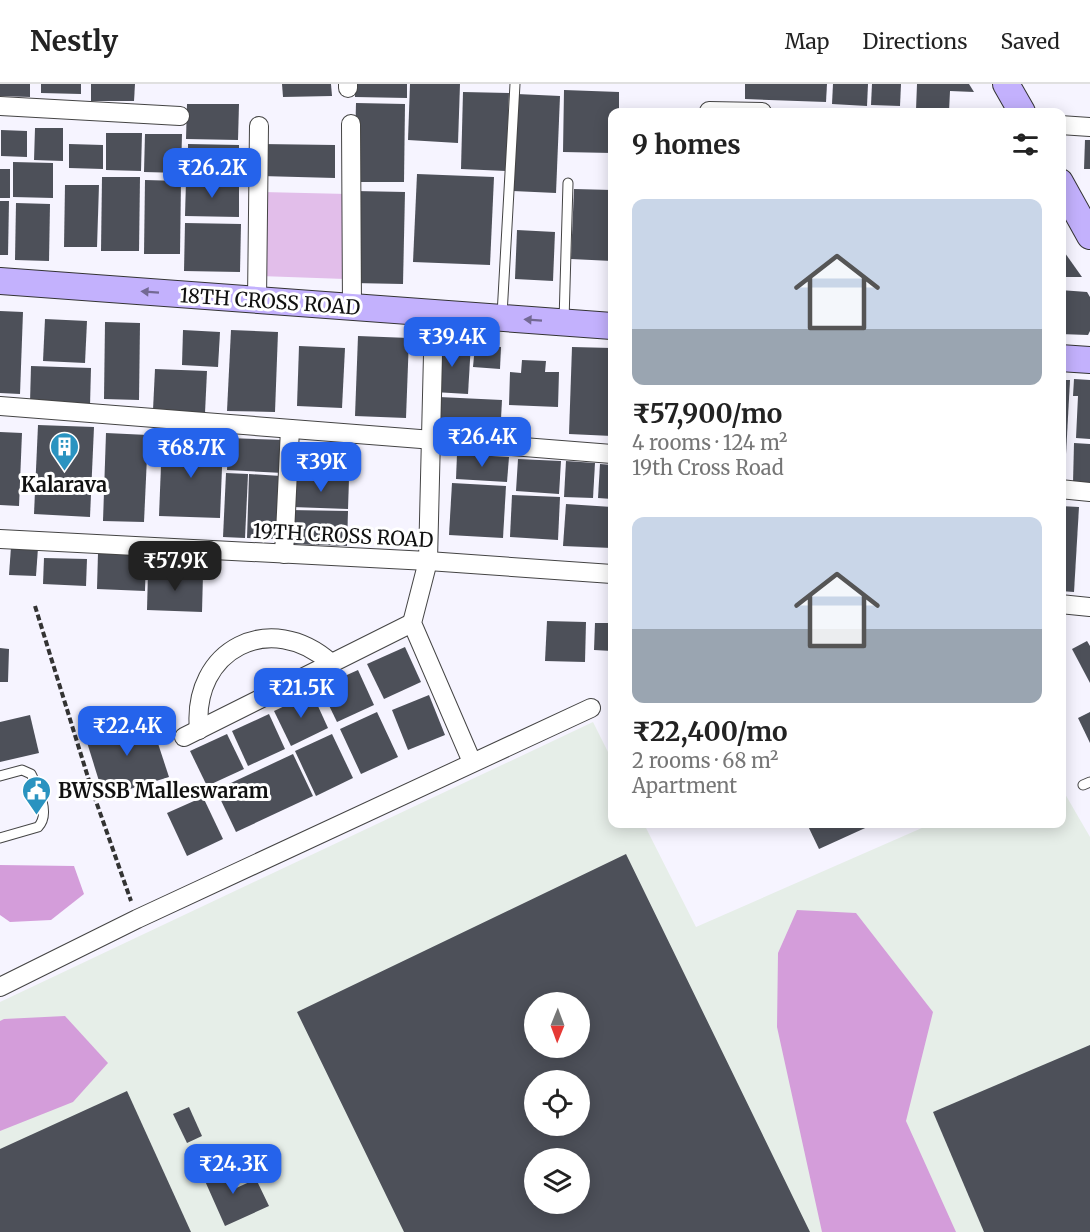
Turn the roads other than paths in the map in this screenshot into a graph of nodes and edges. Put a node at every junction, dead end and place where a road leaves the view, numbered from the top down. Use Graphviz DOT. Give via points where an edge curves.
graph roads {
  1 [pos="514,84"];
  2 [pos="1006,84"];
  3 [pos="0,106"];
  4 [pos="1020,108"];
  5 [pos="180,116"];
  6 [pos="351,124"];
  7 [pos="1066,125"];
  8 [pos="259,126"];
  9 [pos="1090,127"];
  10 [pos="568,183"];
  11 [pos="1066,193"];
  12 [pos="1090,236"];
  13 [pos="0,281"];
  14 [pos="257,300"];
  15 [pos="352,307"];
  16 [pos="434,313"];
  17 [pos="501,318"];
  18 [pos="564,322"];
  19 [pos="608,326"];
  20 [pos="1066,358"];
  21 [pos="1090,360"];
  22 [pos="0,406"];
  23 [pos="290,429"];
  24 [pos="431,440"];
  25 [pos="608,454"];
  26 [pos="1066,490"];
  27 [pos="1090,492"];
  28 [pos="0,539"];
  29 [pos="284,554"];
  30 [pos="428,561"];
  31 [pos="608,574"];
  32 [pos="1066,605"];
  33 [pos="1090,607"];
  34 [pos="412,623"];
  35 [pos="331,663"];
  36 [pos="591,708"];
  37 [pos="472,762"];
  38 [pos="0,776"];
  39 [pos="0,838"];
  40 [pos="0,987"];
  1 -- 17 [label="lane"];
  2 -- 4 [label="main road"];
  3 -- 5 [label="street"];
  6 -- 15 [label="street"];
  7 -- 9 [label="street"];
  8 -- 14 [label="street"];
  10 -- 18 [label="lane"];
  11 -- 12 [label="main road"];
  14 -- 13 [label="main road, 18TH CROSS ROAD, one-way"];
  14 -- 15 [label="main road, 18TH CROSS ROAD"];
  15 -- 16 [label="main road, 18TH CROSS ROAD"];
  16 -- 17 [label="main road, 18TH CROSS ROAD"];
  16 -- 24 [label="street"];
  18 -- 17 [label="main road, 18TH CROSS ROAD, one-way"];
  18 -- 19 [label="main road, 18TH CROSS ROAD"];
  20 -- 21 [label="main road"];
  22 -- 23 [label="street"];
  23 -- 24 [label="street"];
  23 -- 29 [label="street"];
  24 -- 25 [label="street"];
  24 -- 30 [label="street"];
  26 -- 27 [label="street"];
  28 -- 29 [label="street, 19TH CROSS ROAD"];
  29 -- 30 [label="street, 19TH CROSS ROAD"];
  30 -- 31 [label="street, 19TH CROSS ROAD"];
  30 -- 34 [label="street"];
  32 -- 33 [label="street"];
  34 -- 35 [label="street"];
  34 -- 37 [label="street"];
  35 -- 35 [label="street" via="191,733 203,684 221,658 233,650 262,639 292,640 320,653"];
  36 -- 37 [label="street"];
  37 -- 40 [label="street"];
  38 -- 39 [label="lane" via="22,770 32,774 45,815 38,827"];
}
